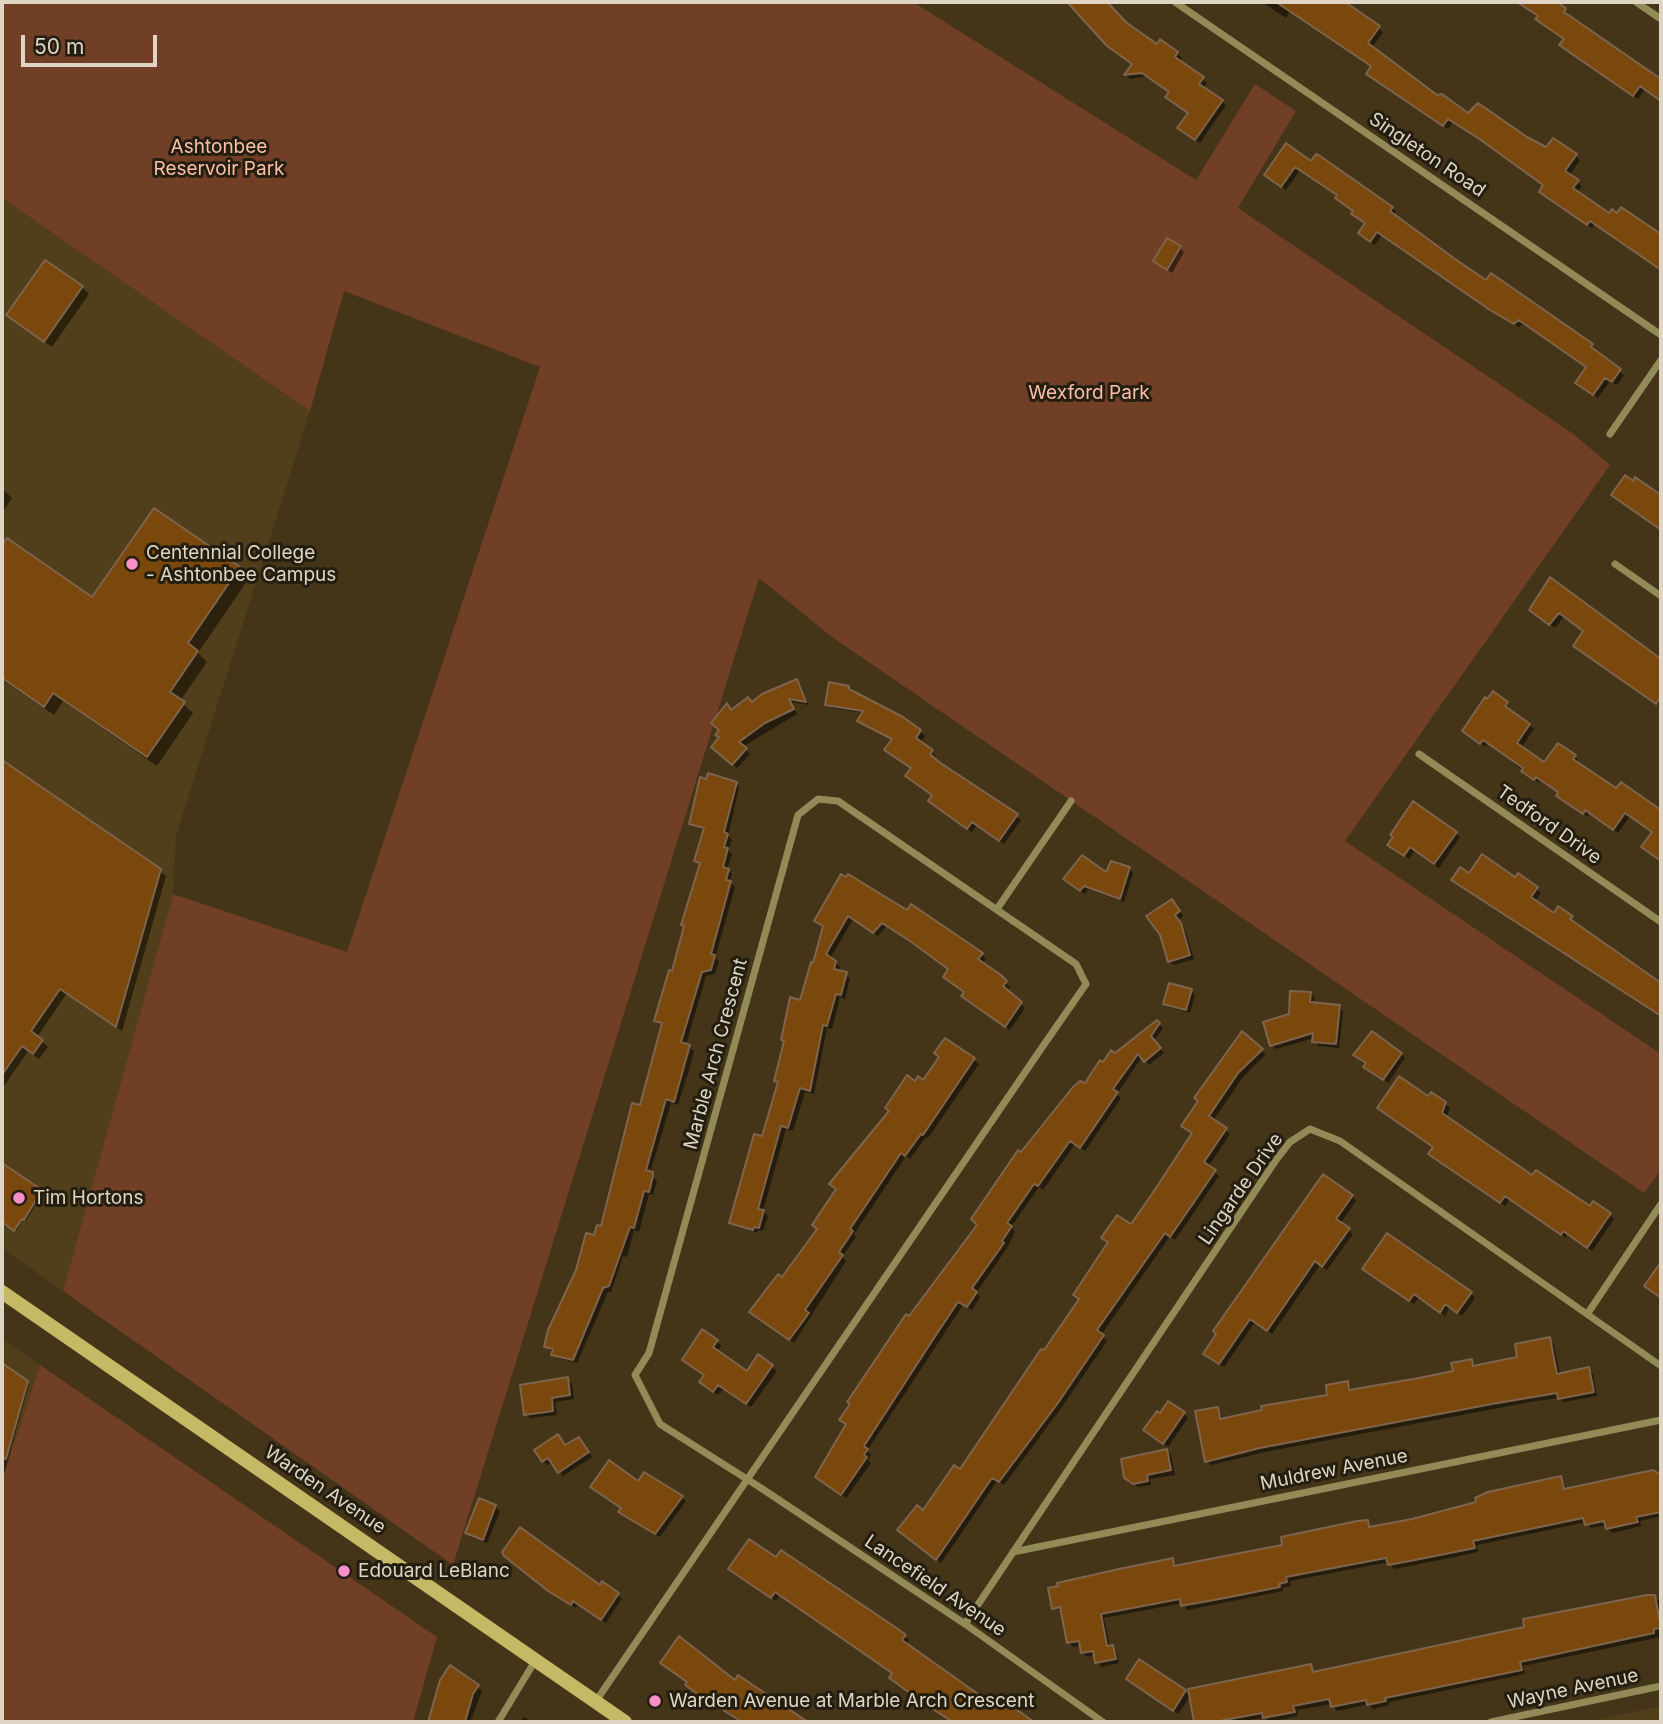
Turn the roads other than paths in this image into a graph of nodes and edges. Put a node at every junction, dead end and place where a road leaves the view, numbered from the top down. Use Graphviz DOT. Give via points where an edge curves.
graph roads {
  1 [pos="1175,2"];
  2 [pos="1636,2"];
  3 [pos="1661,19"];
  4 [pos="1661,335"];
  5 [pos="1661,360"];
  6 [pos="1610,434"];
  7 [pos="1615,564"];
  8 [pos="1661,596"];
  9 [pos="1419,754"];
  10 [pos="1071,801"];
  11 [pos="998,909"];
  12 [pos="1661,922"];
  13 [pos="1661,1205"];
  14 [pos="2,1292"];
  15 [pos="1588,1313"];
  16 [pos="1661,1366"];
  17 [pos="1661,1420"];
  18 [pos="748,1479"];
  19 [pos="1013,1552"];
  20 [pos="965,1624"];
  21 [pos="536,1660"];
  22 [pos="1661,1686"];
  23 [pos="595,1702"];
  24 [pos="498,1722"];
  25 [pos="625,1722"];
  26 [pos="1103,1722"];
  27 [pos="1491,1722"];
  1 -- 4 [label="street, Singleton Road"];
  2 -- 3 [label="street"];
  5 -- 6 [label="street"];
  7 -- 8 [label="street"];
  9 -- 12 [label="street, Tedford Drive"];
  10 -- 11 [label="street"];
  11 -- 18 [label="street, Marble Arch Crescent" via="1076,964 1086,984"];
  11 -- 18 [label="street, Marble Arch Crescent" via="838,802 818,799 798,815 649,1353 635,1375 660,1423"];
  13 -- 15 [label="street"];
  14 -- 21 [label="main road, Warden Avenue"];
  15 -- 16 [label="street, Lingarde Drive"];
  15 -- 19 [label="street, Lingarde Drive" via="1340,1141 1310,1129 1290,1142 1276,1160"];
  17 -- 19 [label="street, Muldrew Avenue"];
  18 -- 20 [label="street, Lancefield Avenue"];
  18 -- 23 [label="street, Marble Arch Crescent"];
  19 -- 20 [label="street, Lingarde Drive"];
  20 -- 26 [label="street, Lancefield Avenue"];
  21 -- 23 [label="main road, Warden Avenue"];
  21 -- 24 [label="street"];
  22 -- 27 [label="street, Wayne Avenue"];
  23 -- 25 [label="main road, Warden Avenue"];
}
